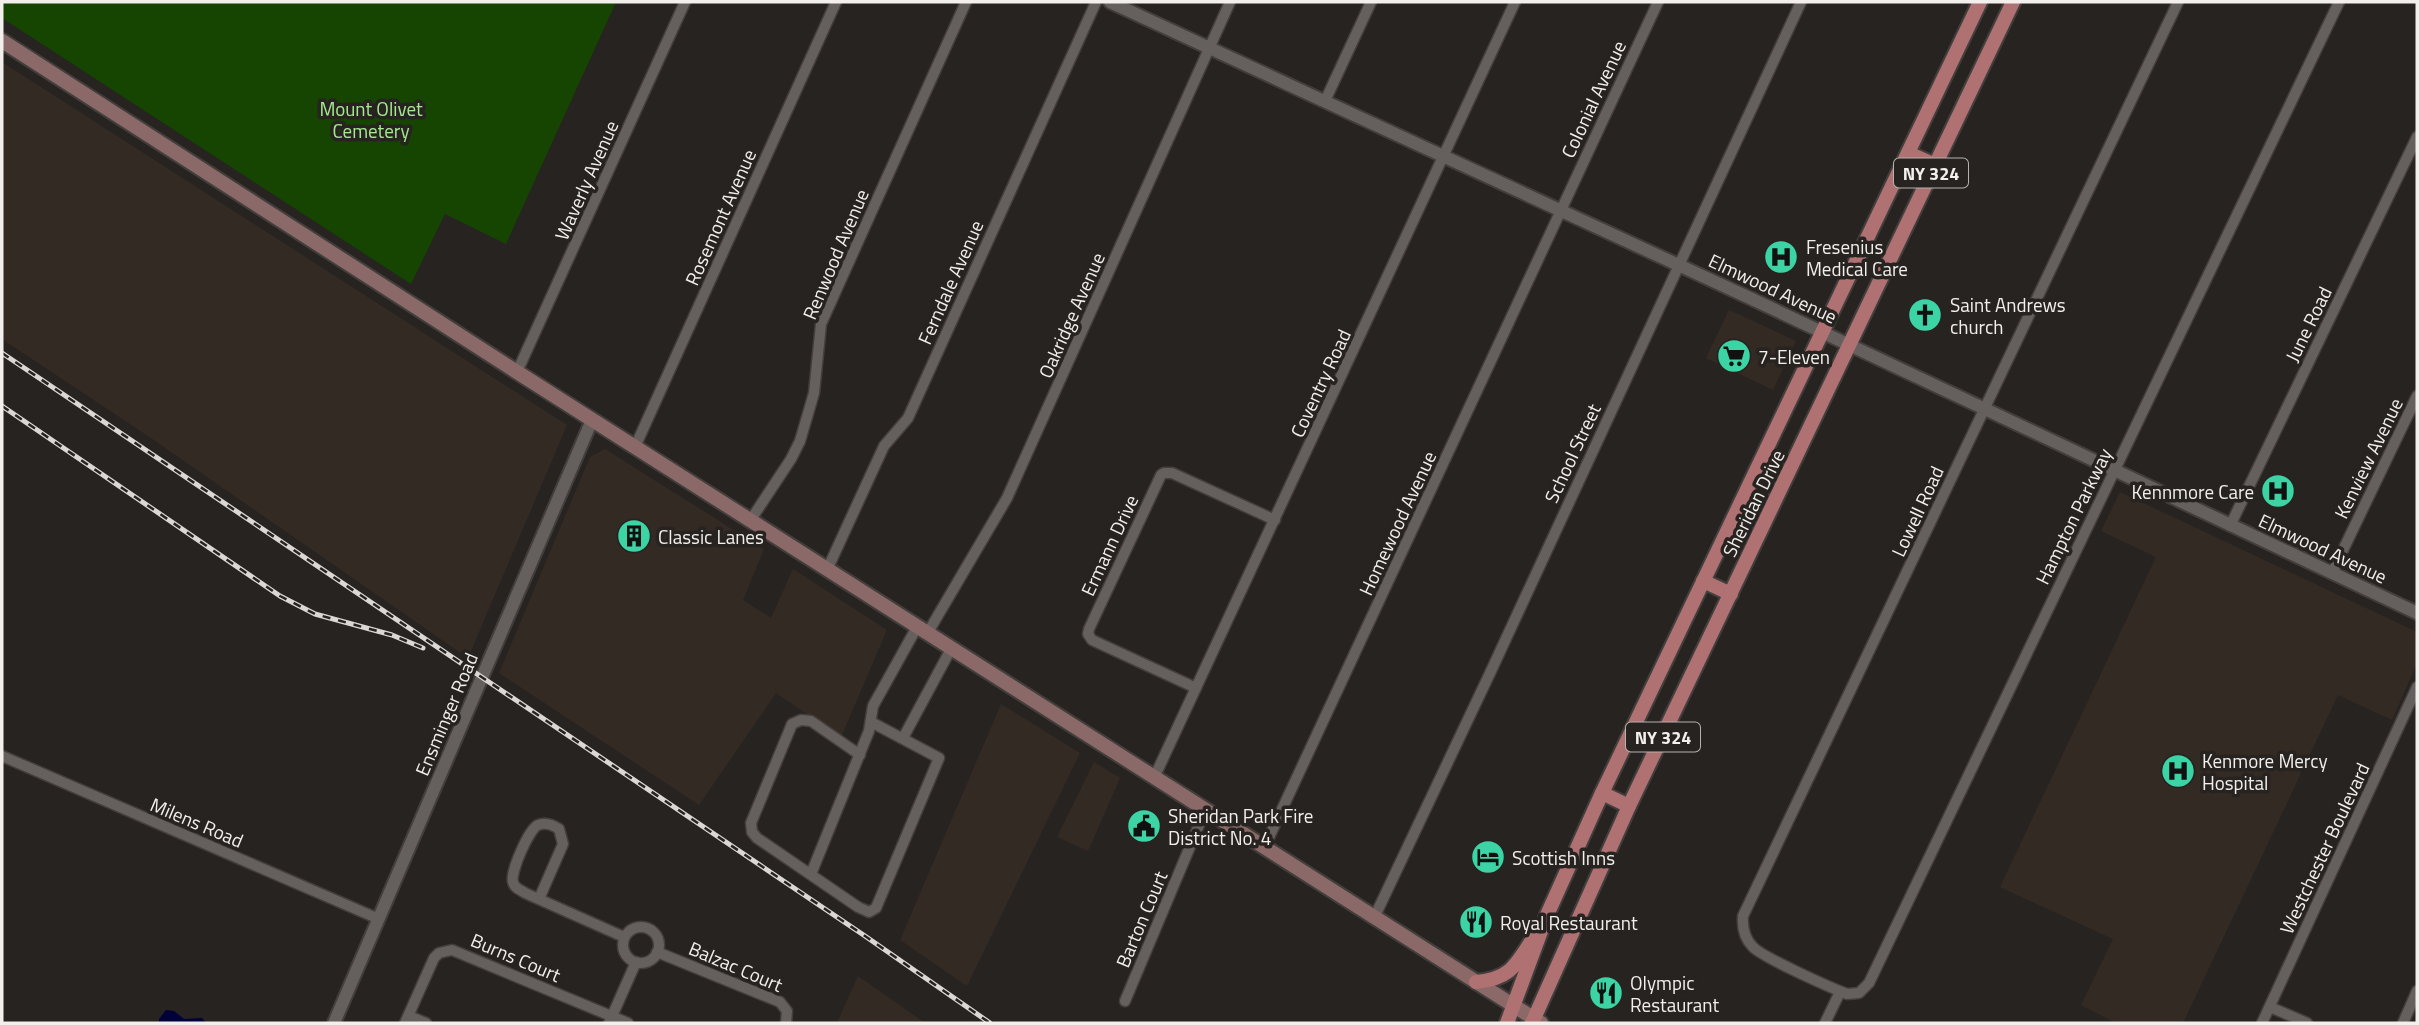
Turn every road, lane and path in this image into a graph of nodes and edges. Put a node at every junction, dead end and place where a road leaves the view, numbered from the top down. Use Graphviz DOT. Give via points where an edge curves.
graph roads {
  1 [pos="685,2"];
  2 [pos="836,2"];
  3 [pos="966,2"];
  4 [pos="1096,2"];
  5 [pos="1110,2"];
  6 [pos="1230,2"];
  7 [pos="1371,2"];
  8 [pos="1516,2"];
  9 [pos="1658,2"];
  10 [pos="1801,2"];
  11 [pos="1980,2"];
  12 [pos="2013,2"];
  13 [pos="2178,2"];
  14 [pos="2339,2"];
  15 [pos="2,41"];
  16 [pos="1209,49"];
  17 [pos="1325,101"];
  18 [pos="2417,137"];
  19 [pos="1908,153"];
  20 [pos="1444,156"];
  21 [pos="1935,165"];
  22 [pos="1560,211"];
  23 [pos="1679,266"];
  24 [pos="1822,332"];
  25 [pos="1849,345"];
  26 [pos="517,372"];
  27 [pos="2417,396"];
  28 [pos="1985,409"];
  29 [pos="592,420"];
  30 [pos="635,447"];
  31 [pos="2114,470"];
  32 [pos="1275,520"];
  33 [pos="750,521"];
  34 [pos="2230,526"];
  35 [pos="827,570"];
  36 [pos="2332,573"];
  37 [pos="1703,581"];
  38 [pos="1731,594"];
  39 [pos="2417,613"];
  40 [pos="922,631"];
  41 [pos="951,649"];
  42 [pos="2417,687"];
  43 [pos="1196,688"];
  44 [pos="871,722"];
  45 [pos="903,738"];
  46 [pos="860,755"];
  47 [pos="2,756"];
  48 [pos="1154,778"];
  49 [pos="1602,793"];
  50 [pos="1629,806"];
  51 [pos="1205,811"];
  52 [pos="1264,848"];
  53 [pos="811,874"];
  54 [pos="539,899"];
  55 [pos="1547,915"];
  56 [pos="1374,918"];
  57 [pos="379,919"];
  58 [pos="624,937"];
  59 [pos="657,952"];
  60 [pos="636,962"];
  61 [pos="1476,982"];
  62 [pos="2417,991"];
  63 [pos="1840,992"];
  64 [pos="1125,1001"];
  65 [pos="1514,1006"];
  66 [pos="2270,1007"];
  67 [pos="407,1019"];
  68 [pos="611,1020"];
  69 [pos="1535,1022"];
  70 [pos="334,1023"];
  71 [pos="426,1023"];
  72 [pos="628,1023"];
  73 [pos="786,1023"];
  74 [pos="1507,1023"];
  75 [pos="1825,1023"];
  76 [pos="2262,1023"];
  77 [pos="2307,1023"];
  78 [pos="2403,1023"];
  1 -- 26 [label="street, Waverly Avenue"];
  2 -- 30 [label="street, Rosemont Avenue"];
  3 -- 33 [label="street, Renwood Avenue" via="821,324 814,393 800,441"];
  4 -- 35 [label="street, Ferndale Avenue" via="908,418 884,446"];
  5 -- 16 [label="street, Elmwood Avenue"];
  6 -- 16 [label="street, Oakridge Avenue"];
  7 -- 17 [label="street"];
  8 -- 20 [label="street, Coventry Road"];
  9 -- 22 [label="street, Colonial Avenue"];
  10 -- 23 [label="street, School Street"];
  11 -- 19 [label="main road, Sheridan Drive / NY 324"];
  12 -- 21 [label="main road, Sheridan Drive / NY 324"];
  13 -- 28 [label="street, Lowell Road"];
  14 -- 31 [label="street, Hampton Parkway"];
  15 -- 26 [label="main road"];
  16 -- 17 [label="street, Elmwood Avenue"];
  16 -- 40 [label="street, Oakridge Avenue" via="1007,498"];
  17 -- 20 [label="street, Elmwood Avenue"];
  18 -- 34 [label="street, June Road"];
  19 -- 21 [label="main road"];
  19 -- 24 [label="main road, Sheridan Drive / NY 324"];
  20 -- 22 [label="street, Elmwood Avenue"];
  20 -- 32 [label="street, Coventry Road"];
  21 -- 25 [label="main road, Sheridan Drive / NY 324"];
  22 -- 23 [label="street, Elmwood Avenue"];
  22 -- 52 [label="street, Homewood Avenue"];
  23 -- 24 [label="street, Elmwood Avenue"];
  23 -- 56 [label="street, School Street"];
  24 -- 25 [label="street, Elmwood Avenue"];
  24 -- 37 [label="main road, Sheridan Drive / NY 324"];
  25 -- 28 [label="street, Elmwood Avenue"];
  25 -- 38 [label="main road, Sheridan Drive / NY 324"];
  26 -- 29 [label="main road"];
  27 -- 36 [label="street, Kenview Avenue"];
  28 -- 31 [label="street, Elmwood Avenue"];
  28 -- 63 [label="street, Lowell Road" via="1743,916 1744,932 1759,952"];
  29 -- 30 [label="main road"];
  29 -- 57 [label="street, Ensminger Road"];
  30 -- 33 [label="main road"];
  31 -- 34 [label="street, Elmwood Avenue"];
  31 -- 63 [label="street, Hampton Parkway" via="1869,983 1853,994"];
  32 -- 43 [label="street, Coventry Road"];
  32 -- 43 [label="street, Ermann Drive" via="1164,473 1094,617 1088,634 1092,640"];
  33 -- 35 [label="main road"];
  34 -- 36 [label="street, Elmwood Avenue"];
  35 -- 40 [label="main road"];
  36 -- 39 [label="street, Elmwood Avenue"];
  37 -- 38 [label="main road"];
  37 -- 49 [label="main road, Sheridan Drive / NY 324"];
  38 -- 50 [label="main road, Sheridan Drive / NY 324"];
  40 -- 41 [label="main road"];
  40 -- 44 [label="street, Oakridge Avenue" via="873,706"];
  41 -- 45 [label="street"];
  41 -- 48 [label="main road"];
  42 -- 66 [label="street, Westchester Boulevard"];
  43 -- 48 [label="street, Coventry Road"];
  44 -- 45 [label="street"];
  44 -- 46 [label="street, Oakridge Avenue"];
  45 -- 53 [label="street" via="939,758 876,908 866,911"];
  46 -- 53 [label="street, Oakridge Avenue"];
  46 -- 53 [label="street" via="811,722 801,720 789,728 751,829 757,838"];
  47 -- 57 [label="street, Milens Road"];
  48 -- 51 [label="main road"];
  49 -- 50 [label="main road"];
  49 -- 55 [label="main road, Sheridan Drive / NY 324"];
  50 -- 69 [label="main road, Sheridan Drive / NY 324"];
  51 -- 52 [label="main road"];
  51 -- 64 [label="street, Barton Court"];
  52 -- 56 [label="main road"];
  54 -- 54 [label="street" via="516,888 513,869 532,829 546,824 559,829 563,844"];
  54 -- 58 [label="street"];
  55 -- 61 [label="main road" via="1511,970 1503,977"];
  55 -- 65 [label="main road, Sheridan Drive / NY 324"];
  56 -- 61 [label="main road"];
  57 -- 70 [label="street, Ensminger Road"];
  58 -- 59 [label="street" via="634,927 648,928 658,938"];
  58 -- 60 [label="street" via="627,957"];
  59 -- 60 [label="street" via="648,961"];
  59 -- 73 [label="street, Balzac Court" via="779,1002 787,1012"];
  60 -- 68 [label="street"];
  61 -- 65 [label="main road"];
  62 -- 78 [label="street"];
  63 -- 75 [label="street"];
  65 -- 69 [label="main road"];
  65 -- 74 [label="main road, Sheridan Drive / NY 324"];
  66 -- 76 [label="street, Westchester Boulevard"];
  66 -- 77 [label="street"];
  67 -- 68 [label="street, Burns Court" via="434,958 452,950"];
  67 -- 71 [label="street"];
  68 -- 72 [label="street"];
}
